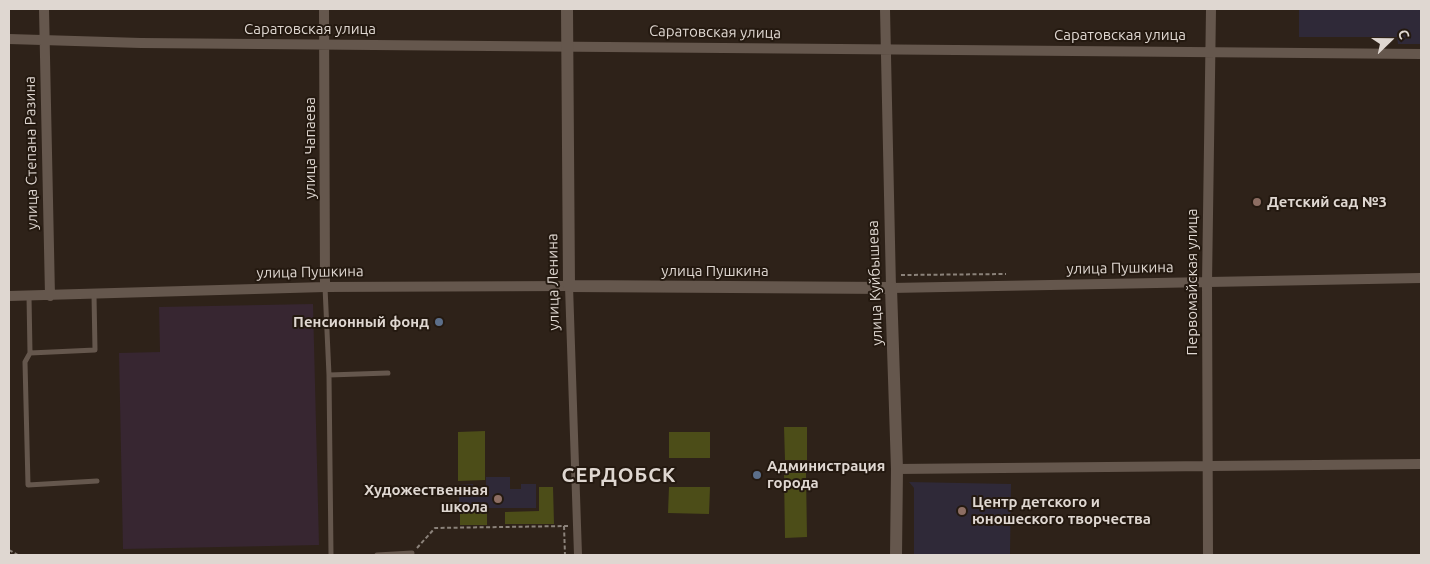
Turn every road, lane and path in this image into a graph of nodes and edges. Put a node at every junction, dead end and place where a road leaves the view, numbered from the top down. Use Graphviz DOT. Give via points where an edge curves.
graph roads {
  1 [pos="44,9"];
  2 [pos="324,9"];
  3 [pos="567,9"];
  4 [pos="885,9"];
  5 [pos="1211,9"];
  6 [pos="44,38"];
  7 [pos="9,39"];
  8 [pos="324,44"];
  9 [pos="566,46"];
  10 [pos="885,48"];
  11 [pos="1210,50"];
  12 [pos="1421,54"];
  13 [pos="1421,278"];
  14 [pos="1207,283"];
  15 [pos="568,286"];
  16 [pos="325,287"];
  17 [pos="891,288"];
  18 [pos="94,295"];
  19 [pos="9,296"];
  20 [pos="29,296"];
  21 [pos="50,296"];
  22 [pos="30,353"];
  23 [pos="388,373"];
  24 [pos="328,375"];
  25 [pos="1421,464"];
  26 [pos="1207,467"];
  27 [pos="897,469"];
  28 [pos="96,481"];
  29 [pos="564,526"];
  30 [pos="578,526"];
  31 [pos="9,550"];
  32 [pos="412,553"];
  33 [pos="18,555"];
  34 [pos="331,555"];
  35 [pos="377,555"];
  36 [pos="565,555"];
  37 [pos="578,555"];
  38 [pos="896,555"];
  39 [pos="1208,555"];
  1 -- 6 [label="street, улица Степана Разина"];
  2 -- 8 [label="street, улица Чапаева"];
  3 -- 9 [label="street, улица Ленина"];
  4 -- 10 [label="street, улица Куйбышева"];
  5 -- 11 [label="street, Первомайская улица"];
  6 -- 7 [label="street, Саратовская улица"];
  6 -- 8 [label="street, Саратовская улица" via="141,43"];
  6 -- 21 [label="street, улица Степана Разина"];
  8 -- 9 [label="street, Саратовская улица"];
  8 -- 16 [label="street, улица Чапаева"];
  9 -- 10 [label="street, Саратовская улица"];
  9 -- 15 [label="street, улица Ленина"];
  10 -- 11 [label="street, Саратовская улица"];
  10 -- 17 [label="street, улица Куйбышева"];
  11 -- 12 [label="street, Саратовская улица"];
  11 -- 14 [label="street, Первомайская улица"];
  13 -- 14 [label="street, улица Пушкина"];
  14 -- 17 [label="street, улица Пушкина"];
  14 -- 26 [label="street, Первомайская улица"];
  15 -- 16 [label="street, улица Пушкина"];
  15 -- 17 [label="street, улица Пушкина"];
  15 -- 30 [label="street, улица Ленина"];
  16 -- 18 [label="street, улица Пушкина"];
  16 -- 24 [label="lane"];
  17 -- 27 [label="street, улица Куйбышева"];
  18 -- 21 [label="street, улица Пушкина"];
  18 -- 22 [label="lane" via="95,350"];
  19 -- 20 [label="street, улица Пушкина"];
  20 -- 21 [label="street, улица Пушкина"];
  20 -- 22 [label="lane"];
  22 -- 28 [label="lane" via="25,362 28,484"];
  23 -- 24 [label="lane"];
  24 -- 34 [label="lane"];
  25 -- 26 [label="street"];
  26 -- 27 [label="street"];
  26 -- 39 [label="street, Первомайская улица"];
  27 -- 38 [label="street, улица Куйбышева"];
  29 -- 30 [label="path"];
  29 -- 32 [label="path" via="435,528"];
  29 -- 36 [label="path"];
  30 -- 37 [label="street, улица Ленина"];
  31 -- 33 [label="path"];
  32 -- 35 [label="lane"];
}
